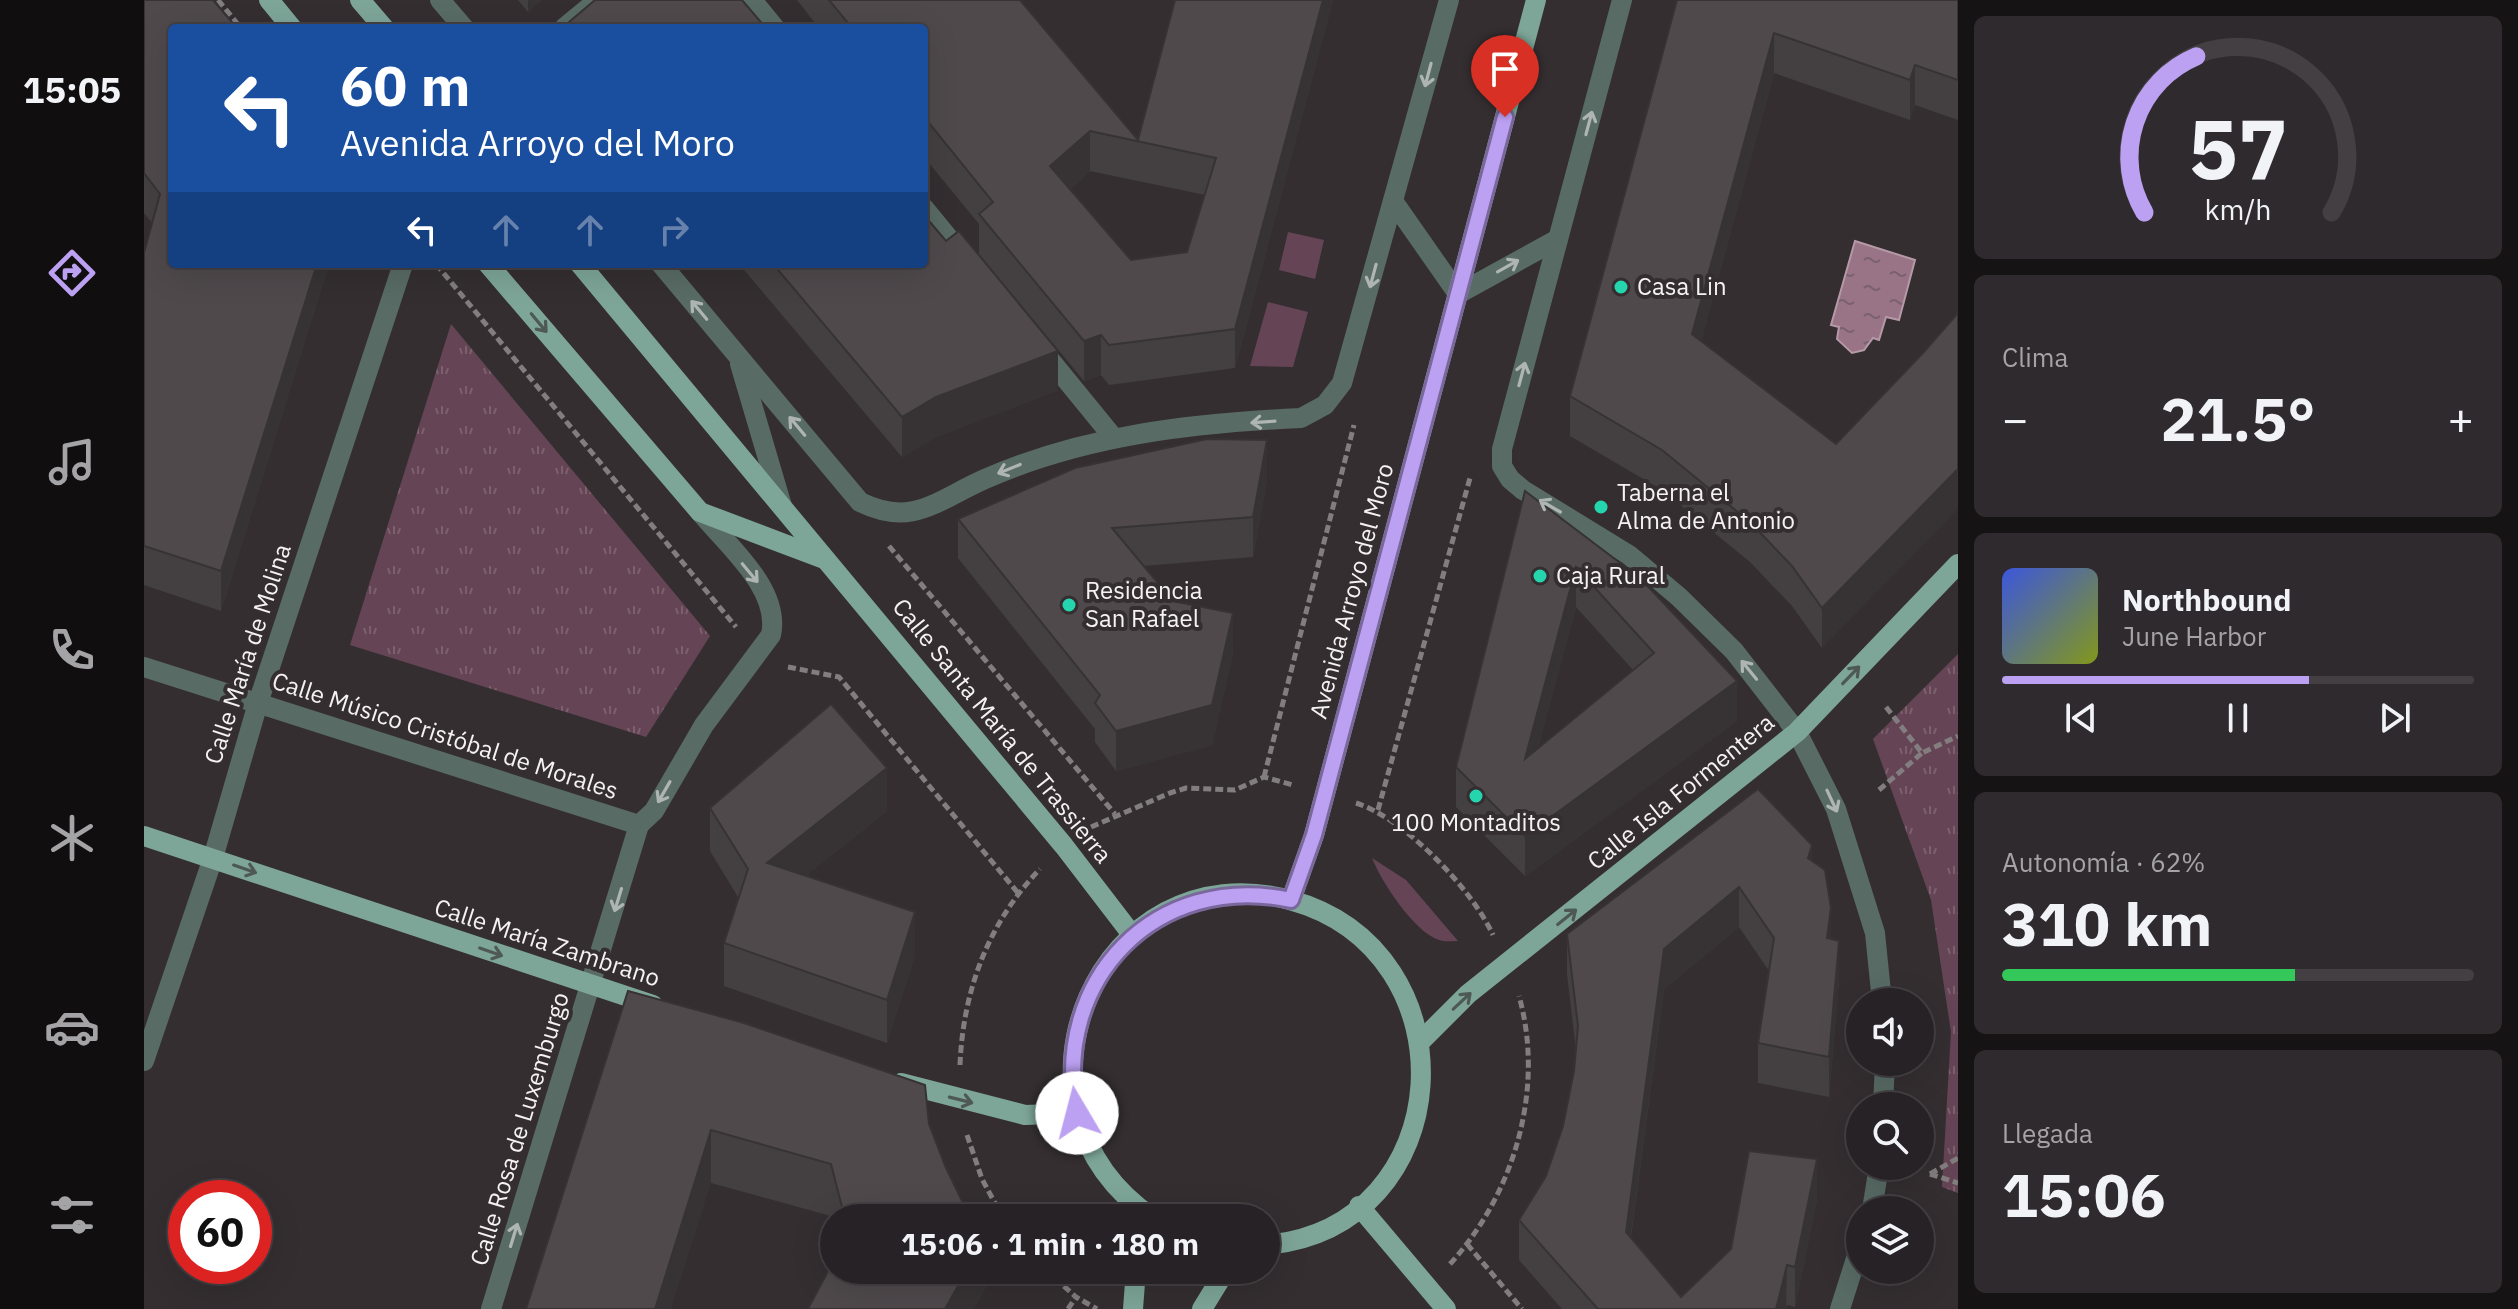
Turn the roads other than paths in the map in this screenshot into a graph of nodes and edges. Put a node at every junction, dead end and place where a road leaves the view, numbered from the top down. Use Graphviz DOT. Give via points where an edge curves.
graph roads {
  1 [pos="269,0"];
  2 [pos="360,0"];
  3 [pos="440,0"];
  4 [pos="598,0"];
  5 [pos="752,0"];
  6 [pos="1449,0"];
  7 [pos="1536,0"];
  8 [pos="1622,0"];
  9 [pos="289,24"];
  10 [pos="381,24"];
  11 [pos="461,24"];
  12 [pos="569,24"];
  13 [pos="772,24"];
  14 [pos="1393,201"];
  15 [pos="928,213"];
  16 [pos="1558,239"];
  17 [pos="402,268"];
  18 [pos="491,268"];
  19 [pos="583,268"];
  20 [pos="664,268"];
  21 [pos="974,268"];
  22 [pos="1458,294"];
  23 [pos="1024,329"];
  24 [pos="738,356"];
  25 [pos="1113,437"];
  26 [pos="782,506"];
  27 [pos="700,512"];
  28 [pos="828,561"];
  29 [pos="1958,564"];
  30 [pos="144,667"];
  31 [pos="258,703"];
  32 [pos="1797,732"];
  33 [pos="639,825"];
  34 [pos="144,836"];
  35 [pos="213,858"];
  36 [pos="1291,900"];
  37 [pos="1133,936"];
  38 [pos="592,986"];
  39 [pos="1881,988"];
  40 [pos="668,1010"];
  41 [pos="1421,1041"];
  42 [pos="144,1061"];
  43 [pos="881,1077"];
  44 [pos="1077,1113"];
  45 [pos="1126,1197"];
  46 [pos="1127,1204"];
  47 [pos="1135,1204"];
  48 [pos="1359,1206"];
  49 [pos="1280,1241"];
  50 [pos="1135,1284"];
  51 [pos="1217,1284"];
  52 [pos="1848,1284"];
  53 [pos="491,1309"];
  54 [pos="1133,1309"];
  55 [pos="1202,1309"];
  56 [pos="1446,1309"];
  57 [pos="1840,1309"];
  1 -- 9 [label="main road"];
  2 -- 10 [label="main road"];
  3 -- 11 [label="street"];
  4 -- 12 [label="street"];
  5 -- 13 [label="street"];
  6 -- 14 [label="street, one-way"];
  7 -- 22 [label="main road, Avenida Arroyo del Moro"];
  16 -- 8 [label="street, one-way"];
  14 -- 22 [label="street"];
  14 -- 25 [label="street, one-way" via="1348,365 1334,396 1317,411 1301,418"];
  15 -- 21 [label="street"];
  22 -- 16 [label="street, one-way"];
  32 -- 16 [label="street, one-way" via="1734,651 1679,597 1629,555 1510,479 1502,466 1502,449"];
  17 -- 31 [label="street, Calle María de Molina"];
  18 -- 27 [label="main road, Calle Santa María de Trassierra, one-way"];
  19 -- 26 [label="main road, Calle Santa María de Trassierra"];
  24 -- 20 [label="street, Calle Santa María de Trassierra, one-way"];
  22 -- 36 [label="main road, Avenida Arroyo del Moro" via="1314,835"];
  23 -- 25 [label="street"];
  25 -- 24 [label="street, one-way" via="1027,462 905,514 883,513 860,502"];
  24 -- 26 [label="street, Calle Santa María de Trassierra"];
  26 -- 28 [label="main road, Calle Santa María de Trassierra"];
  27 -- 28 [label="main road, Calle Santa María de Trassierra"];
  27 -- 33 [label="street, one-way" via="763,589 775,617 771,635 704,725 654,811"];
  28 -- 37 [label="main road, Calle Santa María de Trassierra"];
  32 -- 29 [label="main road, Calle Isla Formentera, one-way"];
  30 -- 31 [label="street, Calle Músico Cristóbal de Morales"];
  31 -- 33 [label="street, Calle Músico Cristóbal de Morales"];
  31 -- 35 [label="street, Calle María de Molina"];
  32 -- 39 [label="street, one-way" via="1836,809 1875,933"];
  41 -- 32 [label="main road, Calle Isla Formentera, one-way" via="1468,994"];
  33 -- 38 [label="street, Calle Rosa de Luxemburgo, one-way"];
  34 -- 35 [label="main road, Calle María Zambrano"];
  35 -- 38 [label="main road, Calle María Zambrano, one-way"];
  35 -- 42 [label="street, Calle María de Molina"];
  36 -- 37 [label="main road" via="1216,897 1181,907"];
  36 -- 41 [label="main road" via="1344,924 1386,962 1402,987"];
  37 -- 44 [label="main road" via="1099,976 1077,1025 1071,1078"];
  38 -- 40 [label="main road, Calle María Zambrano"];
  53 -- 38 [label="street, Calle Rosa de Luxemburgo, one-way"];
  41 -- 48 [label="main road" via="1421,1096 1412,1133 1385,1181"];
  43 -- 44 [label="main road, one-way" via="1025,1115"];
  44 -- 45 [label="main road" via="1095,1158"];
  45 -- 46 [label="main road"];
  45 -- 47 [label="main road"];
  48 -- 49 [label="main road" via="1318,1231"];
  48 -- 56 [label="main road"];
  50 -- 54 [label="main road"];
  51 -- 55 [label="main road"];
  52 -- 57 [label="street"];
}
